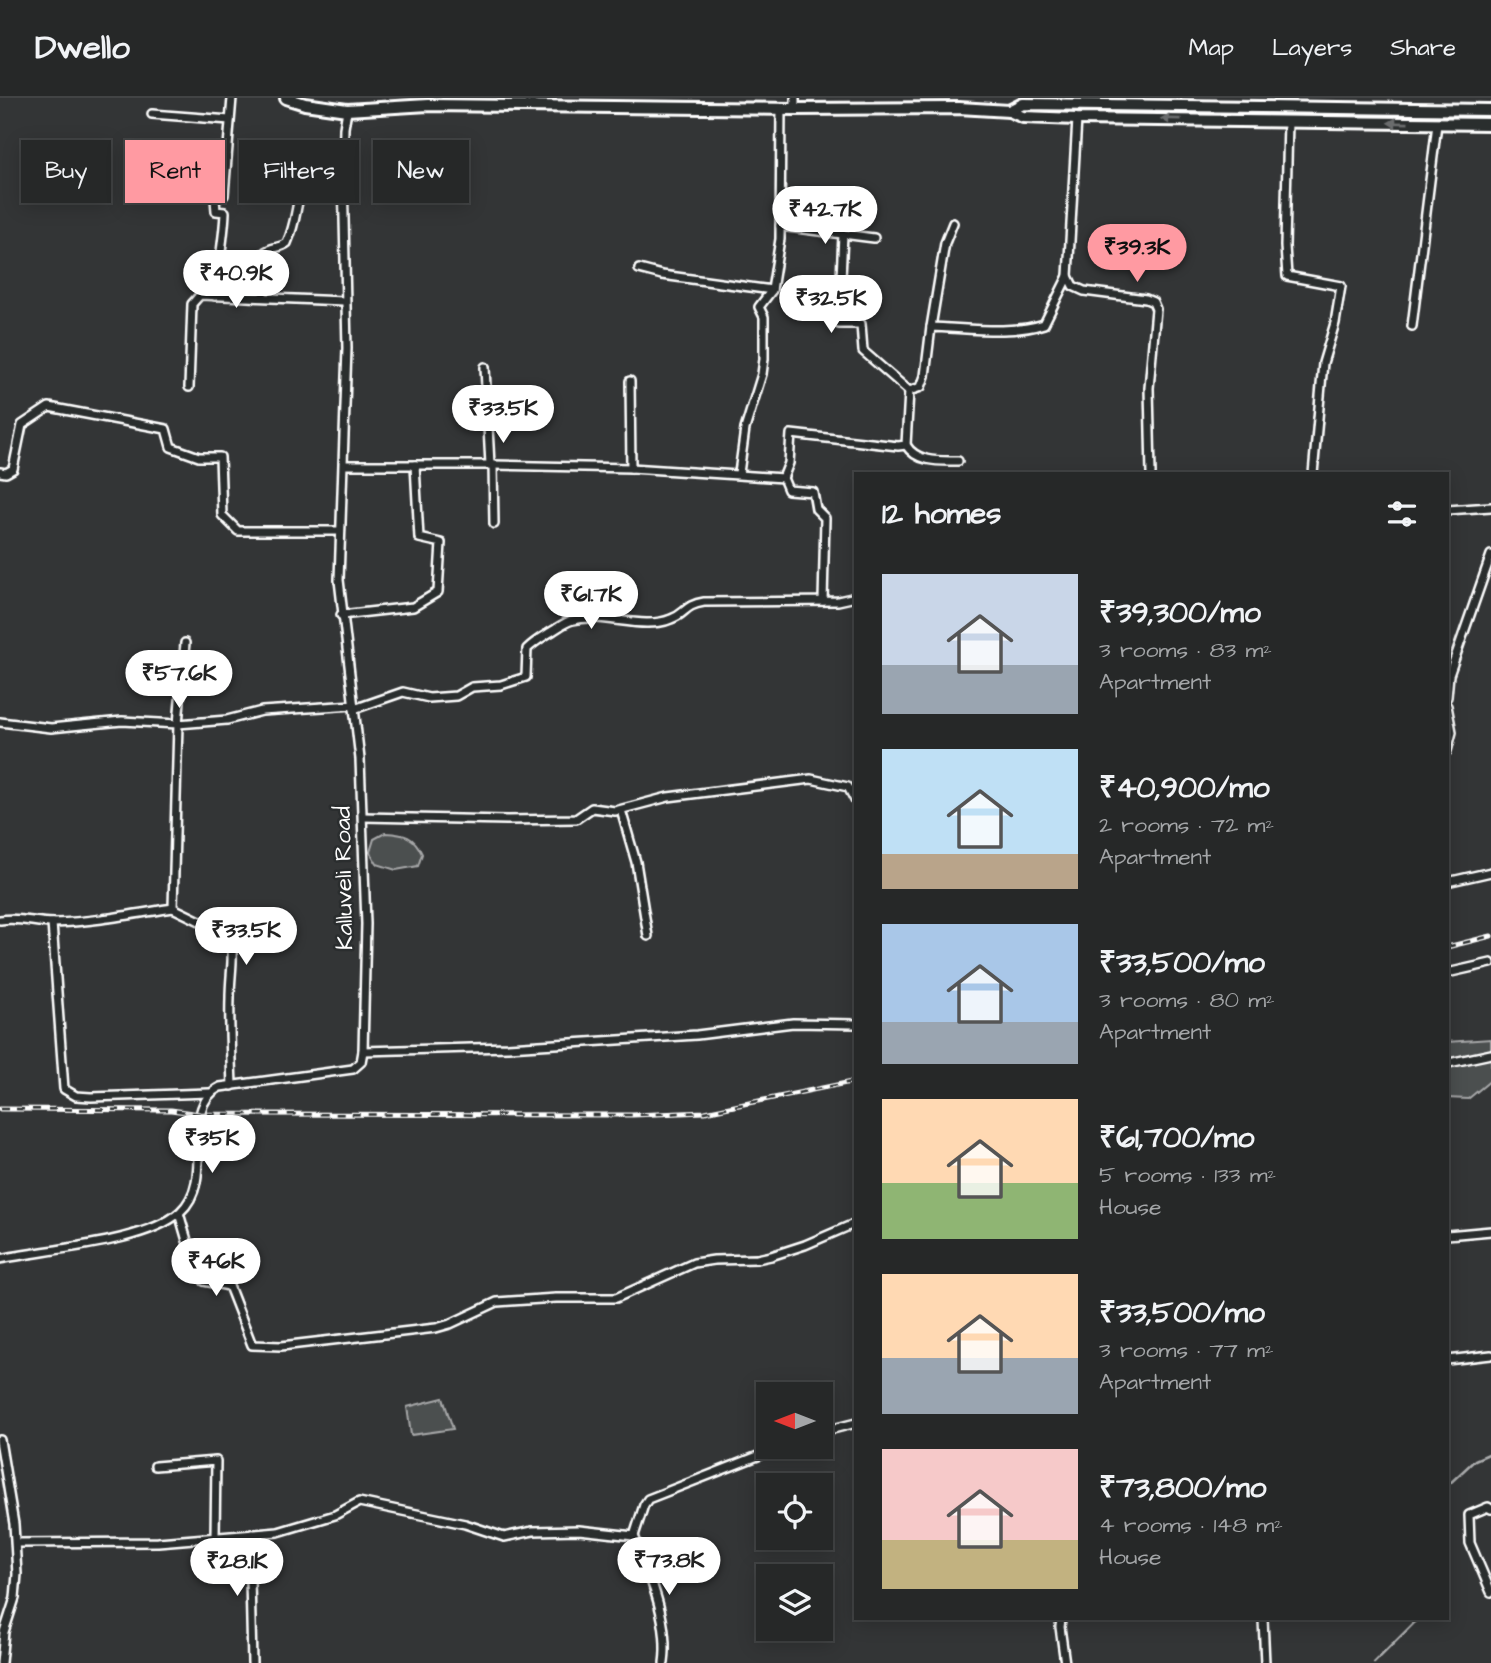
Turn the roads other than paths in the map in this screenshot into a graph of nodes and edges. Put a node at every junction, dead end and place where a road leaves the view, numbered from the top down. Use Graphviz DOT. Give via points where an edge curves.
graph roads {
  1 [pos="232,98"];
  2 [pos="286,98"];
  3 [pos="418,98"];
  4 [pos="1048,101"];
  5 [pos="532,102"];
  6 [pos="1382,103"];
  7 [pos="795,104"];
  8 [pos="428,105"];
  9 [pos="781,108"];
  10 [pos="348,110"];
  11 [pos="1491,110"];
  12 [pos="1009,111"];
  13 [pos="152,114"];
  14 [pos="1077,119"];
  15 [pos="230,120"];
  16 [pos="1288,121"];
  17 [pos="1437,124"];
  18 [pos="1491,124"];
  19 [pos="344,140"];
  20 [pos="225,182"];
  21 [pos="215,203"];
  22 [pos="296,203"];
  23 [pos="343,203"];
  24 [pos="953,223"];
  25 [pos="780,226"];
  26 [pos="843,234"];
  27 [pos="874,237"];
  28 [pos="639,269"];
  29 [pos="1066,279"];
  30 [pos="772,290"];
  31 [pos="215,296"];
  32 [pos="263,297"];
  33 [pos="344,301"];
  34 [pos="1412,326"];
  35 [pos="931,327"];
  36 [pos="485,367"];
  37 [pos="630,382"];
  38 [pos="189,387"];
  39 [pos="909,391"];
  40 [pos="906,445"];
  41 [pos="958,461"];
  42 [pos="344,465"];
  43 [pos="415,465"];
  44 [pos="492,465"];
  45 [pos="631,468"];
  46 [pos="0,472"];
  47 [pos="1151,472"];
  48 [pos="1313,472"];
  49 [pos="739,473"];
  50 [pos="783,478"];
  51 [pos="1491,507"];
  52 [pos="1449,510"];
  53 [pos="494,524"];
  54 [pos="340,531"];
  55 [pos="1491,555"];
  56 [pos="854,597"];
  57 [pos="823,601"];
  58 [pos="341,615"];
  59 [pos="185,643"];
  60 [pos="1449,672"];
  61 [pos="354,707"];
  62 [pos="1449,716"];
  63 [pos="0,722"];
  64 [pos="178,724"];
  65 [pos="1449,743"];
  66 [pos="854,798"];
  67 [pos="621,810"];
  68 [pos="363,817"];
  69 [pos="1491,872"];
  70 [pos="1449,882"];
  71 [pos="173,908"];
  72 [pos="0,920"];
  73 [pos="52,923"];
  74 [pos="648,936"];
  75 [pos="1491,963"];
  76 [pos="1449,973"];
  77 [pos="854,1024"];
  78 [pos="363,1051"];
  79 [pos="1491,1054"];
  80 [pos="1449,1063"];
  81 [pos="232,1086"];
  82 [pos="209,1093"];
  83 [pos="179,1213"];
  84 [pos="854,1224"];
  85 [pos="1491,1231"];
  86 [pos="1449,1235"];
  87 [pos="0,1259"];
  88 [pos="1491,1355"];
  89 [pos="1449,1360"];
  90 [pos="854,1424"];
  91 [pos="833,1429"];
  92 [pos="0,1440"];
  93 [pos="756,1457"];
  94 [pos="155,1466"];
  95 [pos="1491,1509"];
  96 [pos="252,1534"];
  97 [pos="215,1536"];
  98 [pos="634,1536"];
  99 [pos="16,1543"];
  100 [pos="1491,1592"];
  101 [pos="1061,1620"];
  102 [pos="1263,1620"];
  103 [pos="1,1663"];
  104 [pos="252,1663"];
  105 [pos="664,1663"];
  106 [pos="1065,1663"];
  107 [pos="1265,1663"];
  1 -- 15 [label="street"];
  2 -- 10 [label="highway"];
  3 -- 8 [label="highway"];
  4 -- 6 [label="highway"];
  4 -- 12 [label="highway"];
  5 -- 8 [label="highway"];
  5 -- 9 [label="highway"];
  6 -- 11 [label="highway"];
  7 -- 9 [label="highway"];
  7 -- 12 [label="highway"];
  8 -- 10 [label="highway"];
  9 -- 25 [label="street"];
  10 -- 19 [label="street, Kalluveli Road"];
  12 -- 14 [label="highway" via="1023,117"];
  13 -- 15 [label="street"];
  16 -- 14 [label="highway, one-way"];
  14 -- 29 [label="street"];
  15 -- 20 [label="street"];
  17 -- 16 [label="highway, one-way"];
  16 -- 48 [label="street" via="1287,276 1341,286 1323,363"];
  17 -- 18 [label="highway"];
  17 -- 34 [label="street"];
  21 -- 31 [label="street" via="216,211 225,212"];
  22 -- 32 [label="street" via="287,243 264,253"];
  23 -- 33 [label="street, Kalluveli Road"];
  24 -- 35 [label="street" via="945,243"];
  25 -- 26 [label="street"];
  25 -- 30 [label="street"];
  26 -- 27 [label="street"];
  26 -- 39 [label="street" via="839,324 862,324 863,351"];
  28 -- 30 [label="street"];
  29 -- 35 [label="street" via="1044,324 1016,329"];
  29 -- 47 [label="street" via="1084,291 1153,302 1148,401"];
  30 -- 49 [label="street" via="759,307 764,317 764,359 745,429"];
  31 -- 32 [label="street"];
  31 -- 38 [label="street" via="200,295 191,304"];
  32 -- 33 [label="street"];
  33 -- 42 [label="street, Kalluveli Road"];
  35 -- 39 [label="street" via="925,376 921,387"];
  36 -- 44 [label="street"];
  37 -- 45 [label="street"];
  39 -- 40 [label="street"];
  40 -- 41 [label="street" via="911,453 932,461"];
  40 -- 50 [label="street" via="791,433"];
  42 -- 43 [label="street"];
  42 -- 54 [label="street, Kalluveli Road"];
  43 -- 44 [label="street"];
  43 -- 58 [label="street" via="419,538 441,544 438,592 413,607"];
  44 -- 45 [label="street"];
  44 -- 53 [label="street"];
  45 -- 49 [label="street"];
  46 -- 54 [label="street" via="13,469 22,425 49,407 166,429 171,447 199,457 220,457 222,515 237,531"];
  49 -- 50 [label="street"];
  50 -- 57 [label="street" via="788,490 813,492 816,509 825,518"];
  51 -- 52 [label="street"];
  54 -- 58 [label="street, Kalluveli Road"];
  55 -- 60 [label="street"];
  56 -- 57 [label="street"];
  57 -- 61 [label="street" via="704,602 690,604 671,619 640,623 575,619 527,649 526,677 472,687 456,696 429,698 403,692"];
  58 -- 61 [label="street, Kalluveli Road"];
  59 -- 64 [label="street"];
  61 -- 64 [label="street" via="262,711 227,720"];
  61 -- 68 [label="street, Kalluveli Road"];
  62 -- 65 [label="street"];
  63 -- 64 [label="street" via="51,728 122,721"];
  64 -- 71 [label="street"];
  66 -- 67 [label="street" via="848,788 811,779 668,797"];
  67 -- 68 [label="street" via="592,808 576,819 561,820"];
  67 -- 74 [label="street" via="636,862"];
  68 -- 78 [label="street, Kalluveli Road"];
  69 -- 70 [label="street"];
  71 -- 73 [label="street"];
  71 -- 81 [label="street" via="204,923 226,923 232,939"];
  72 -- 73 [label="street"];
  73 -- 82 [label="street" via="64,1089 91,1097"];
  75 -- 76 [label="street"];
  77 -- 78 [label="street" via="793,1023 697,1035"];
  78 -- 81 [label="street" via="354,1069"];
  79 -- 80 [label="street"];
  81 -- 82 [label="street"];
  82 -- 83 [label="street" via="200,1114 193,1197"];
  83 -- 84 [label="street" via="197,1272 204,1282 229,1286 252,1345 281,1346 436,1328 496,1302 616,1298 694,1263 771,1256"];
  83 -- 87 [label="street" via="142,1233"];
  85 -- 86 [label="street"];
  88 -- 89 [label="street"];
  90 -- 91 [label="street"];
  92 -- 99 [label="street"];
  93 -- 98 [label="street" via="649,1499"];
  94 -- 97 [label="street" via="216,1461"];
  95 -- 100 [label="street" via="1469,1515 1470,1543"];
  96 -- 97 [label="street"];
  96 -- 98 [label="street" via="309,1524 359,1503 465,1524 504,1537 579,1530"];
  96 -- 104 [label="street"];
  97 -- 99 [label="street" via="158,1542"];
  98 -- 105 [label="street" via="661,1622"];
  99 -- 103 [label="street" via="15,1598 4,1632"];
  101 -- 106 [label="street"];
  102 -- 107 [label="street"];
}
